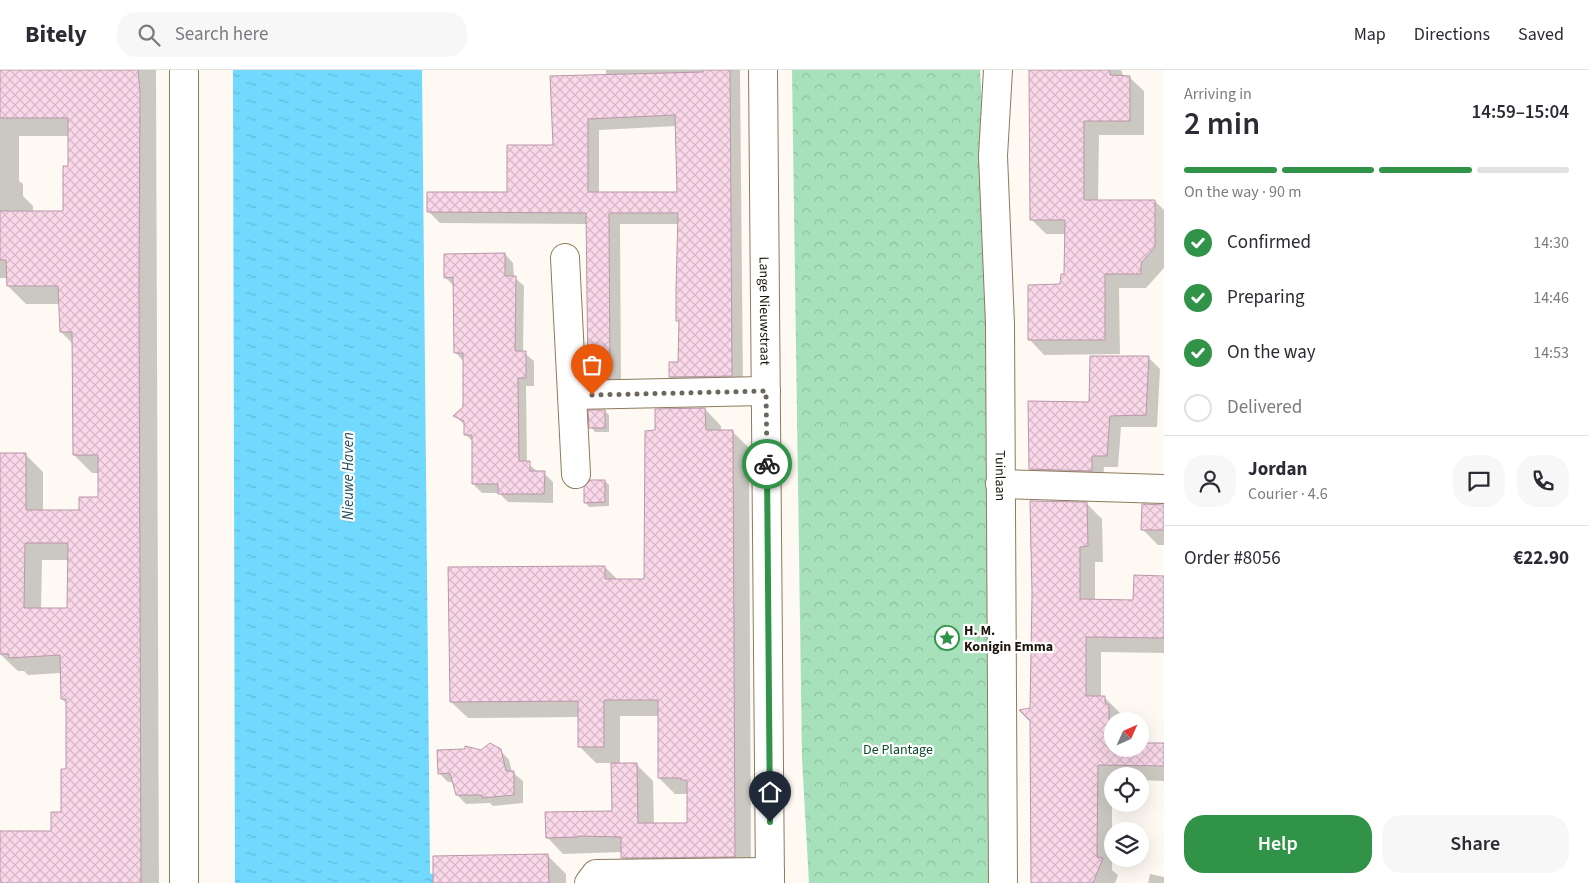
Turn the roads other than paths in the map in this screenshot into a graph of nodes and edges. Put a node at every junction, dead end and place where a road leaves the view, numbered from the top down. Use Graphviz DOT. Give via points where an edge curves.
graph roads {
  1 [pos="184,70"];
  2 [pos="763,70"];
  3 [pos="998,70"];
  4 [pos="565,258"];
  5 [pos="766,391"];
  6 [pos="573,395"];
  7 [pos="576,474"];
  8 [pos="1000,484"];
  9 [pos="1164,489"];
  10 [pos="770,878"];
  11 [pos="184,883"];
  12 [pos="589,883"];
  13 [pos="1003,883"];
  1 -- 11 [label="street"];
  2 -- 5 [label="street, Lange Nieuwstraat"];
  3 -- 8 [label="street, Tuinlaan" via="993,156 1000,324"];
  4 -- 6 [label="street"];
  5 -- 6 [label="street"];
  5 -- 10 [label="street, Lange Nieuwstraat"];
  6 -- 7 [label="street"];
  8 -- 9 [label="street"];
  8 -- 13 [label="street, Tuinlaan"];
  10 -- 12 [label="street" via="596,874"];
}
